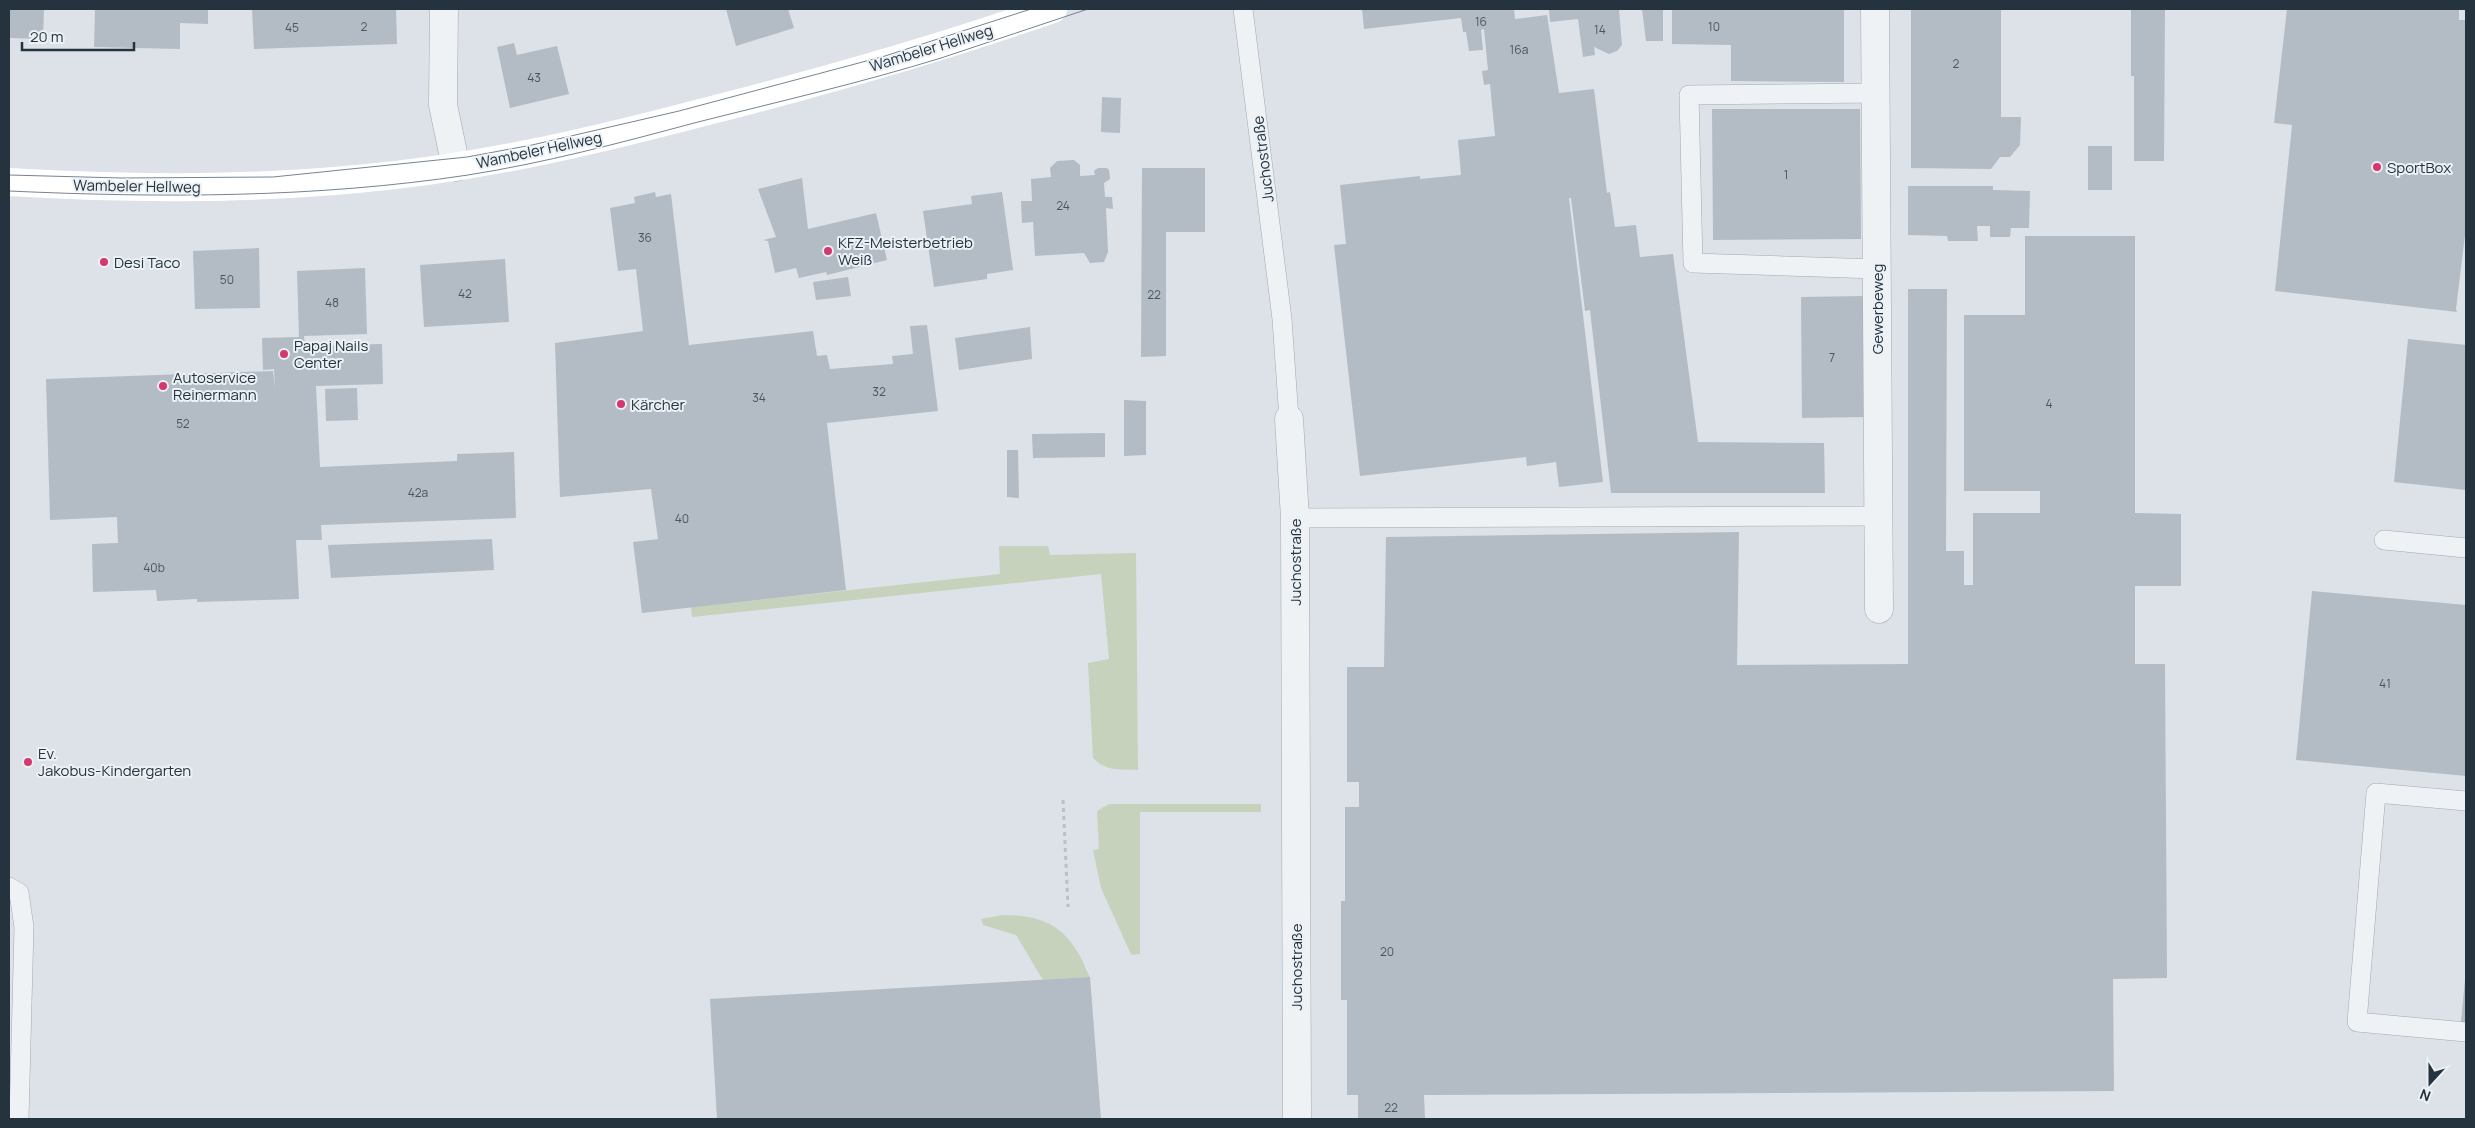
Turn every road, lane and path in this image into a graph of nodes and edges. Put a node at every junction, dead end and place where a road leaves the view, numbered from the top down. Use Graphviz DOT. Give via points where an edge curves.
graph roads {
  1 [pos="444,9"];
  2 [pos="1053,9"];
  3 [pos="1243,9"];
  4 [pos="1875,9"];
  5 [pos="1876,93"];
  6 [pos="456,167"];
  7 [pos="9,182"];
  8 [pos="1877,269"];
  9 [pos="1289,419"];
  10 [pos="1878,516"];
  11 [pos="1295,518"];
  12 [pos="2384,540"];
  13 [pos="2466,548"];
  14 [pos="1879,609"];
  15 [pos="1063,800"];
  16 [pos="2466,801"];
  17 [pos="9,887"];
  18 [pos="1068,907"];
  19 [pos="2466,1032"];
  20 [pos="18,1119"];
  21 [pos="1297,1119"];
  1 -- 6 [label="street" via="443,104"];
  2 -- 6 [label="main road, Wambeler Hellweg" via="952,43 788,91 562,147"];
  3 -- 9 [label="lane, Juchostraße" via="1282,319"];
  4 -- 5 [label="street, Gewerbeweg"];
  5 -- 8 [label="street, Gewerbeweg"];
  5 -- 8 [label="lane" via="1690,95 1693,262"];
  6 -- 7 [label="main road, Wambeler Hellweg" via="356,179 253,185 142,188"];
  8 -- 10 [label="street, Gewerbeweg"];
  9 -- 11 [label="street, Juchostraße"];
  10 -- 11 [label="lane"];
  10 -- 14 [label="street, Gewerbeweg"];
  11 -- 21 [label="street, Juchostraße"];
  12 -- 13 [label="lane"];
  15 -- 18 [label="path"];
  16 -- 19 [label="lane" via="2376,793 2357,1022"];
  17 -- 20 [label="lane" via="19,893 24,927"];
}
